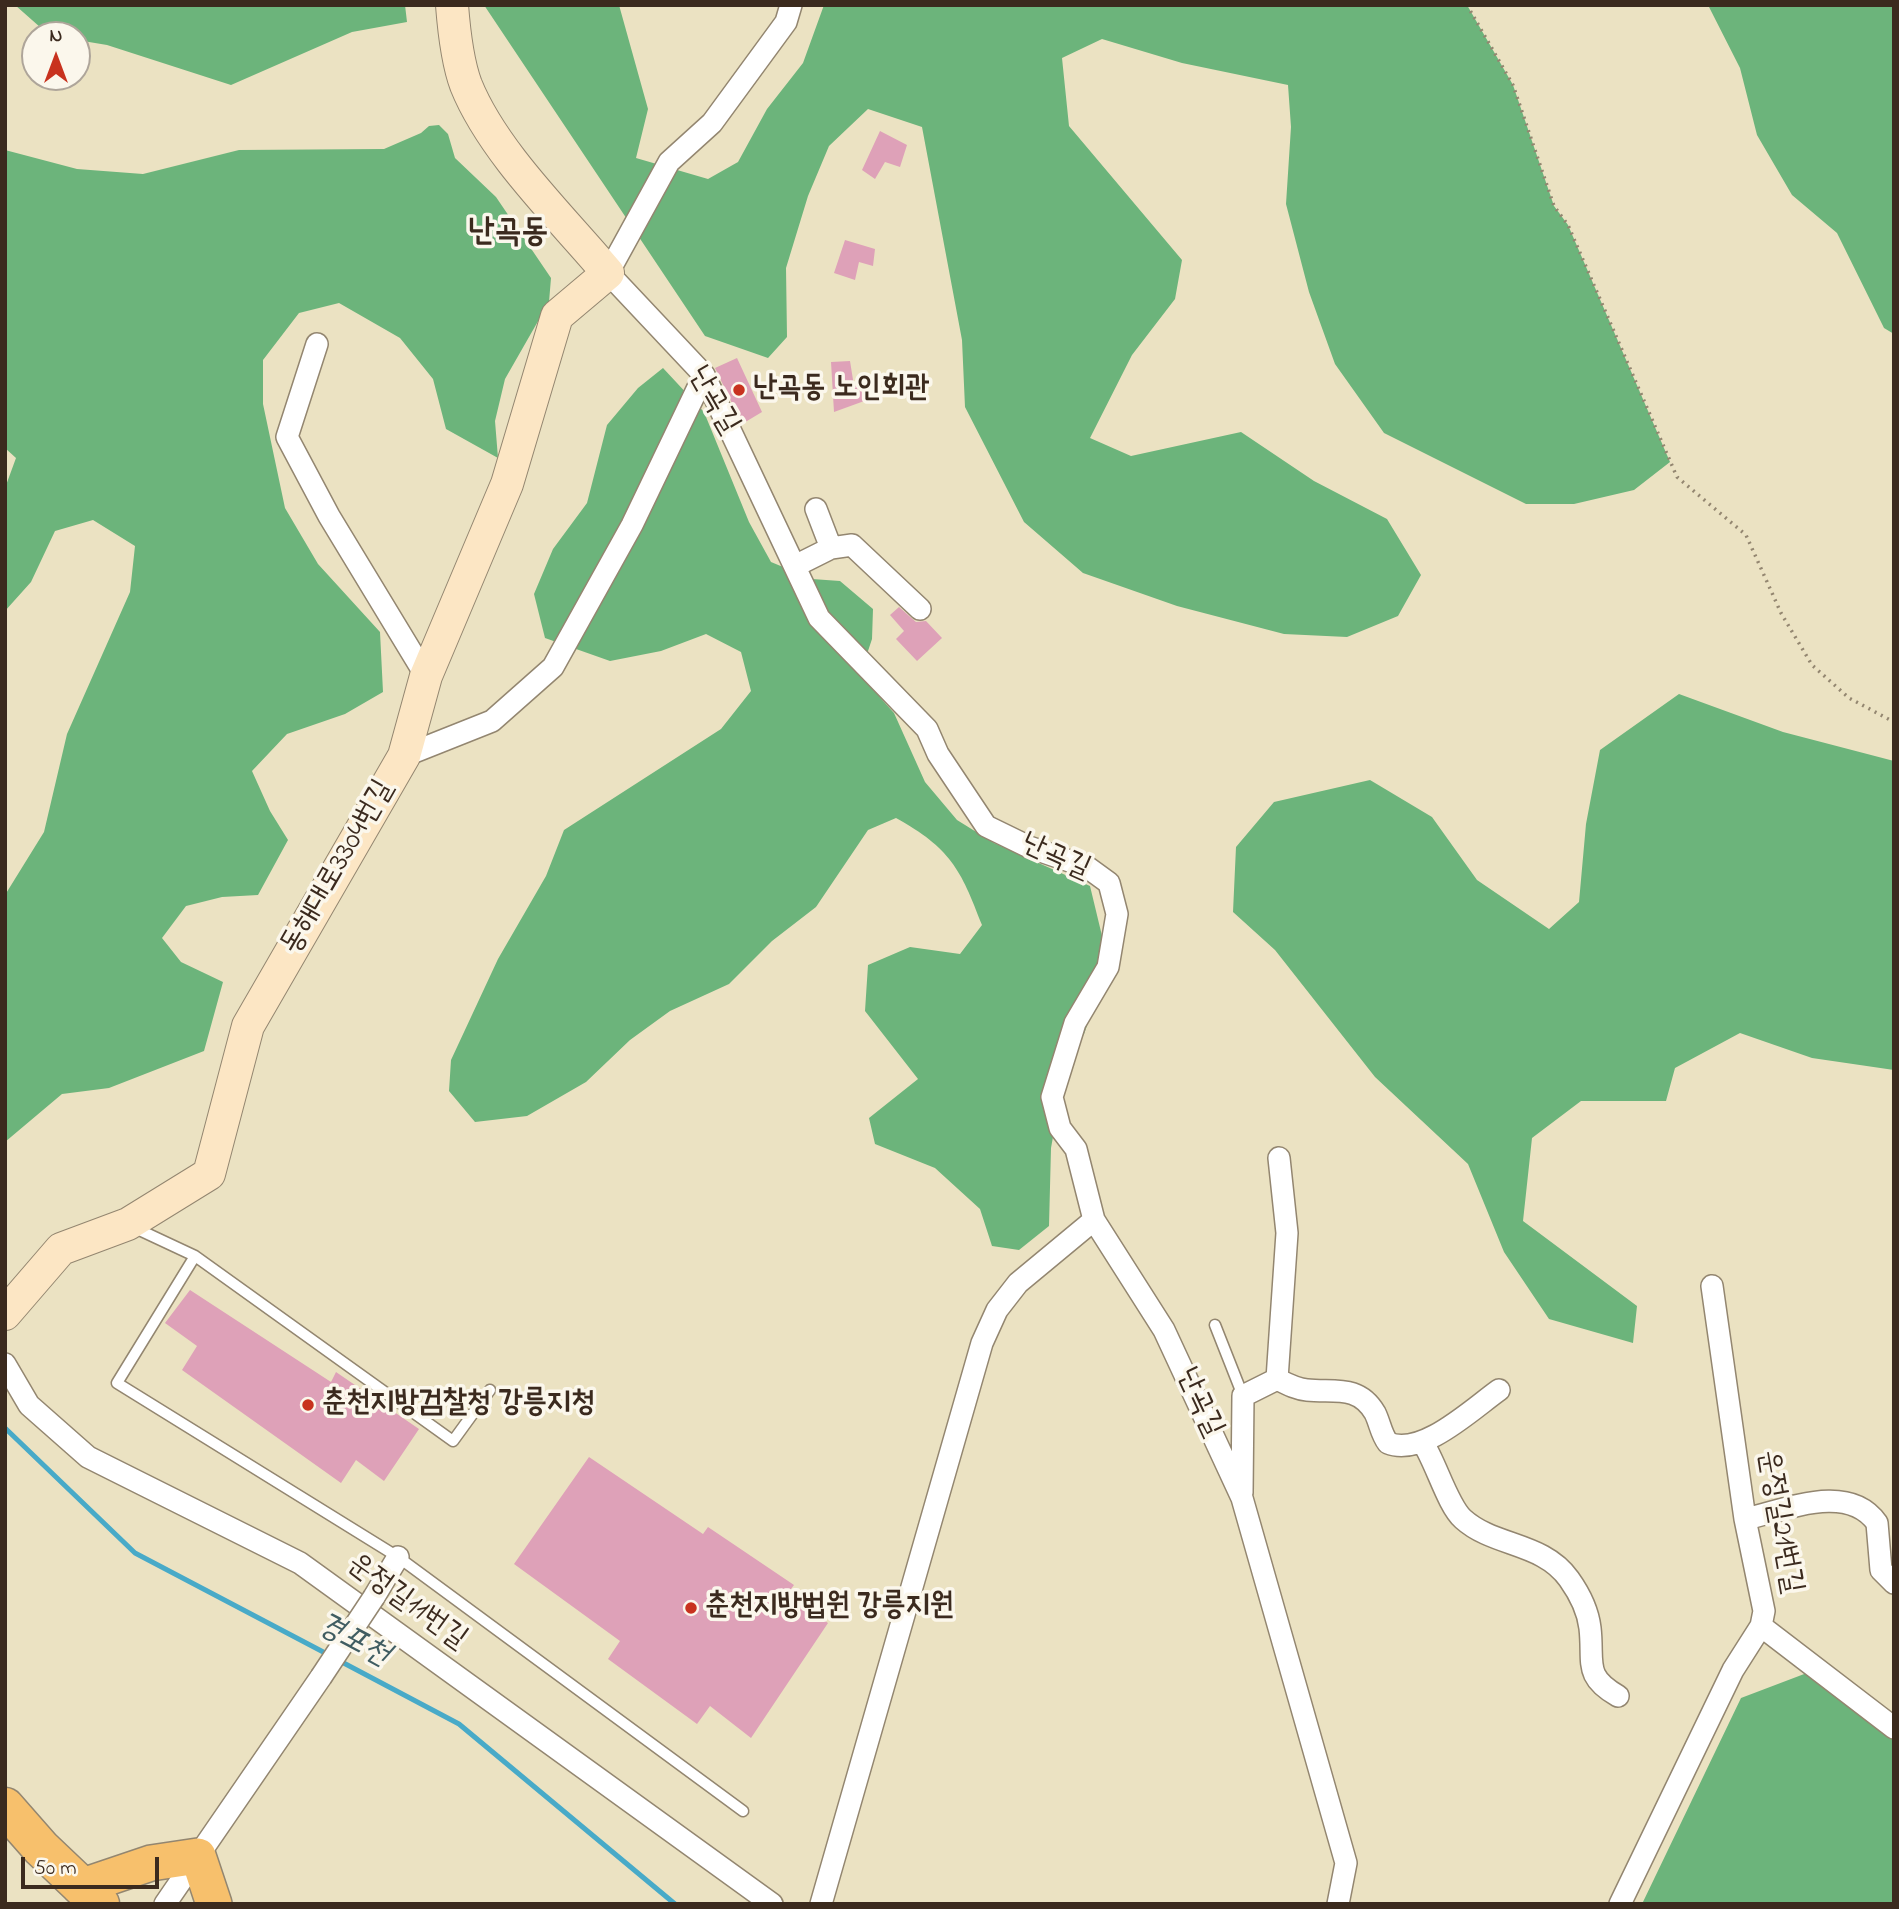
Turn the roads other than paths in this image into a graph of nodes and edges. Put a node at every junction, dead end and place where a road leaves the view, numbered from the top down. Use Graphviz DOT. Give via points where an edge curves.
graph roads {
  1 [pos="452,5"];
  2 [pos="791,5"];
  3 [pos="608,273"];
  4 [pos="317,344"];
  5 [pos="704,375"];
  6 [pos="816,509"];
  7 [pos="831,548"];
  8 [pos="795,566"];
  9 [pos="920,609"];
  10 [pos="426,676"];
  11 [pos="404,756"];
  12 [pos="1279,1158"];
  13 [pos="1094,1220"];
  14 [pos="128,1224"];
  15 [pos="195,1256"];
  16 [pos="1712,1286"];
  17 [pos="5,1314"];
  18 [pos="1215,1325"];
  19 [pos="5,1364"];
  20 [pos="1277,1380"];
  21 [pos="490,1390"];
  22 [pos="1499,1390"];
  23 [pos="1243,1396"];
  24 [pos="1423,1443"];
  25 [pos="1242,1499"];
  26 [pos="1745,1519"];
  27 [pos="398,1557"];
  28 [pos="1894,1583"];
  29 [pos="1761,1626"];
  30 [pos="1618,1696"];
  31 [pos="1894,1728"];
  32 [pos="5,1807"];
  33 [pos="743,1811"];
  34 [pos="198,1856"];
  35 [pos="90,1895"];
  36 [pos="165,1904"];
  37 [pos="214,1904"];
  38 [pos="772,1904"];
  39 [pos="821,1904"];
  40 [pos="1338,1904"];
  41 [pos="1620,1904"];
  1 -- 3 [label="street, 난곡길" via="466,83 492,136"];
  2 -- 3 [label="street" via="786,23 712,123 669,162"];
  3 -- 5 [label="street, 난곡길"];
  3 -- 10 [label="street, 동해대로3304번길" via="557,316 507,484"];
  4 -- 10 [label="street" via="287,437"];
  5 -- 8 [label="street, 난곡길"];
  5 -- 11 [label="street" via="632,525 553,667 492,721"];
  6 -- 7 [label="street"];
  7 -- 8 [label="street"];
  7 -- 9 [label="street" via="852,545"];
  8 -- 13 [label="street, 난곡길" via="819,618 927,729 938,754 986,826 1087,867 1109,883 1117,914 1108,967 1075,1023 1052,1097 1059,1128 1076,1149"];
  10 -- 11 [label="street, 동해대로3304번길"];
  11 -- 14 [label="street, 동해대로3304번길" via="248,1026 209,1174"];
  12 -- 20 [label="street" via="1287,1233"];
  13 -- 25 [label="street, 난곡길" via="1164,1330"];
  13 -- 39 [label="street" via="1018,1283 997,1310 982,1343"];
  14 -- 15 [label="lane"];
  14 -- 17 [label="street, 동해대로3304번길" via="61,1249"];
  15 -- 21 [label="lane" via="453,1441"];
  15 -- 27 [label="lane" via="117,1383"];
  16 -- 26 [label="street, 운정길21번길"];
  18 -- 23 [label="lane"];
  19 -- 38 [label="street, 운정길11번길" via="29,1405 88,1457 300,1563"];
  20 -- 23 [label="street"];
  20 -- 24 [label="street" via="1309,1391 1341,1389 1353,1394 1374,1412 1388,1443 1397,1447"];
  22 -- 24 [label="street"];
  23 -- 25 [label="street"];
  24 -- 30 [label="street" via="1460,1517 1496,1538 1543,1556 1567,1577 1590,1627 1594,1677"];
  25 -- 40 [label="street, 난곡길" via="1346,1863"];
  26 -- 28 [label="street" via="1824,1501 1858,1506 1877,1523 1881,1570"];
  26 -- 29 [label="street, 운정길21번길" via="1764,1611"];
  27 -- 33 [label="lane"];
  27 -- 34 [label="street, bridge"];
  29 -- 31 [label="street"];
  29 -- 41 [label="street, 운정길21번길" via="1733,1670"];
  32 -- 35 [label="highway"];
  34 -- 35 [label="main road" via="151,1863"];
  34 -- 36 [label="street"];
  34 -- 37 [label="main road"];
}
